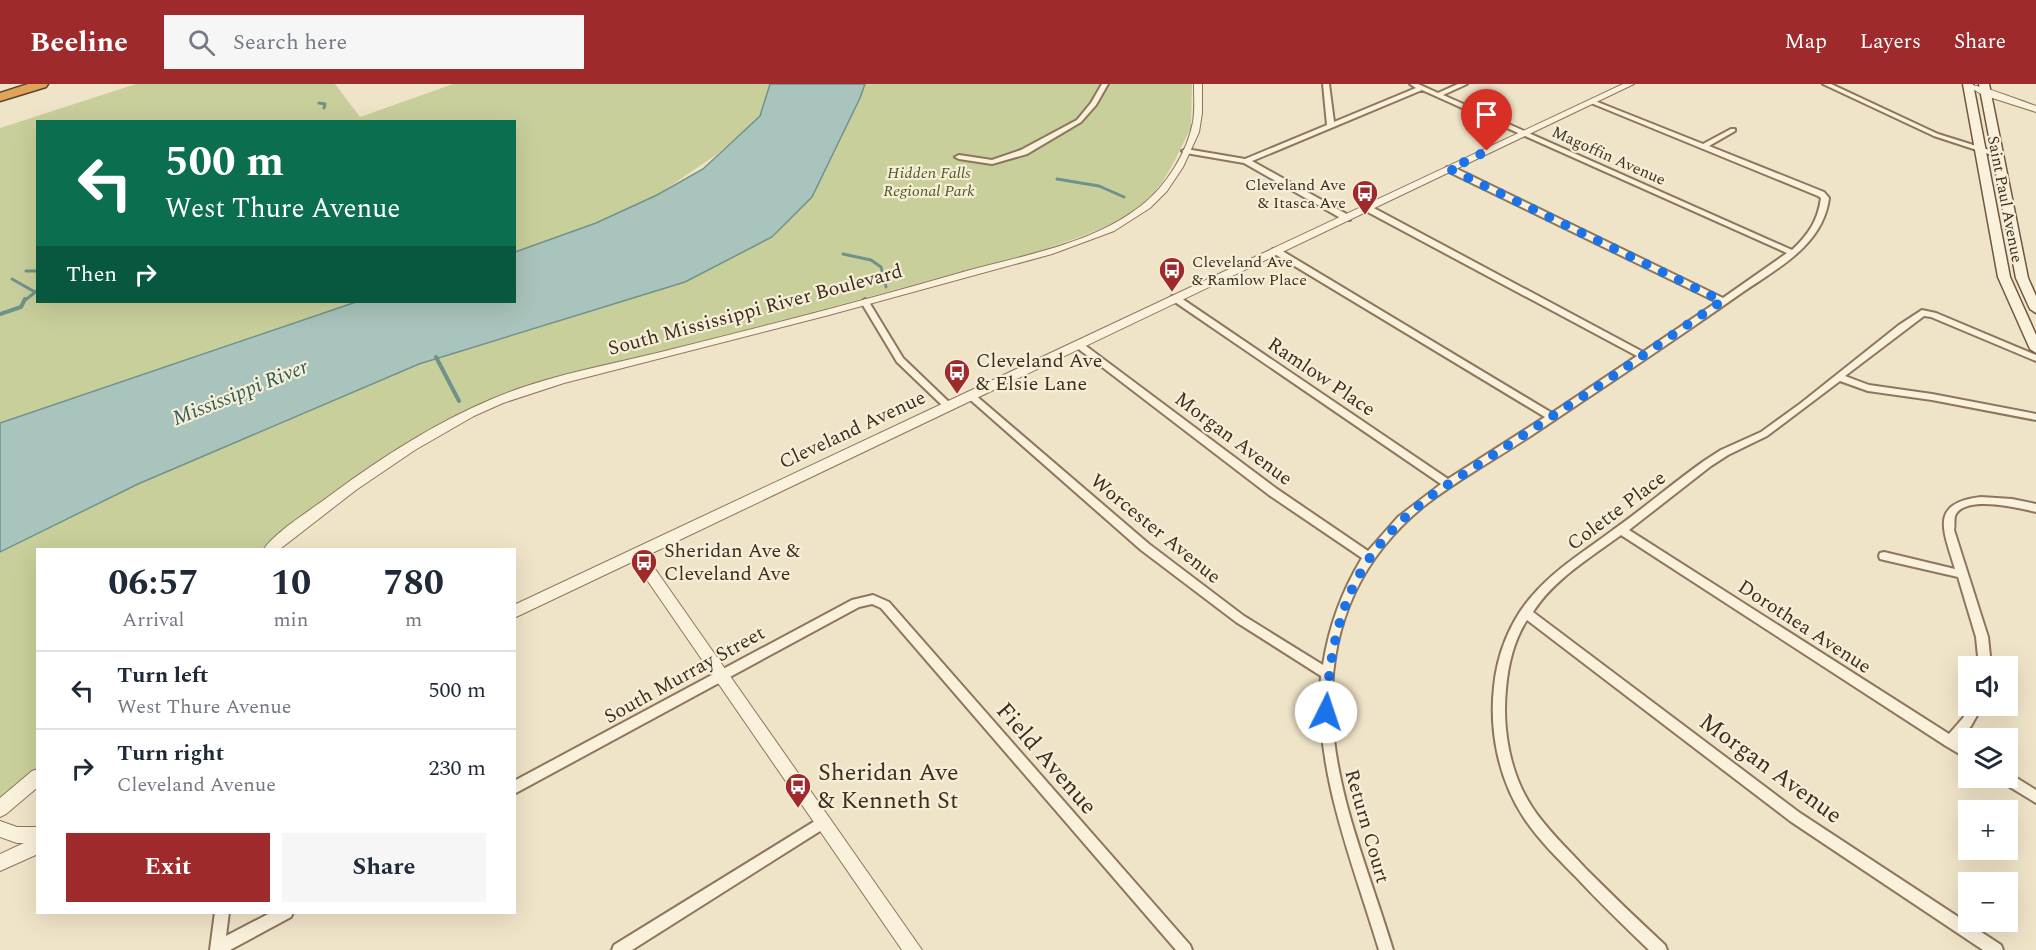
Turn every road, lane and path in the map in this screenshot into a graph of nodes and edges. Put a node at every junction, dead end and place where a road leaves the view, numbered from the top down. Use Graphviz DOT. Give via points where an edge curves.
graph roads {
  1 [pos="41,84"];
  2 [pos="1105,84"];
  3 [pos="1198,84"];
  4 [pos="1326,84"];
  5 [pos="1413,84"];
  6 [pos="1464,84"];
  7 [pos="1630,84"];
  8 [pos="1826,84"];
  9 [pos="1968,84"];
  10 [pos="1422,88"];
  11 [pos="1985,88"];
  12 [pos="1438,95"];
  13 [pos="0,97"];
  14 [pos="1593,102"];
  15 [pos="2036,107"];
  16 [pos="1331,126"];
  17 [pos="1733,130"];
  18 [pos="1525,134"];
  19 [pos="1704,146"];
  20 [pos="1981,150"];
  21 [pos="1186,151"];
  22 [pos="1998,154"];
  23 [pos="959,157"];
  24 [pos="1246,161"];
  25 [pos="1450,169"];
  26 [pos="1367,208"];
  27 [pos="1347,218"];
  28 [pos="1276,251"];
  29 [pos="1793,253"];
  30 [pos="1175,298"];
  31 [pos="1722,301"];
  32 [pos="865,302"];
  33 [pos="2036,309"];
  34 [pos="2032,331"];
  35 [pos="1079,345"];
  36 [pos="2036,349"];
  37 [pos="1643,356"];
  38 [pos="2036,358"];
  39 [pos="1838,377"];
  40 [pos="971,396"];
  41 [pos="948,406"];
  42 [pos="1552,417"];
  43 [pos="2036,417"];
  44 [pos="1449,484"];
  45 [pos="2036,508"];
  46 [pos="1621,531"];
  47 [pos="272,548"];
  48 [pos="637,554"];
  49 [pos="1884,556"];
  50 [pos="1369,557"];
  51 [pos="1961,574"];
  52 [pos="873,599"];
  53 [pos="516,611"];
  54 [pos="1526,613"];
  55 [pos="1984,656"];
  56 [pos="1328,674"];
  57 [pos="721,676"];
  58 [pos="1971,716"];
  59 [pos="1950,742"];
  60 [pos="1958,747"];
  61 [pos="36,778"];
  62 [pos="2018,785"];
  63 [pos="516,787"];
  64 [pos="2036,797"];
  65 [pos="0,809"];
  66 [pos="823,822"];
  67 [pos="0,829"];
  68 [pos="36,835"];
  69 [pos="36,846"];
  70 [pos="0,863"];
  71 [pos="222,914"];
  72 [pos="282,914"];
  73 [pos="217,950"];
  74 [pos="619,950"];
  75 [pos="912,950"];
  76 [pos="1185,950"];
  77 [pos="1386,950"];
  78 [pos="1660,950"];
  79 [pos="1995,950"];
  1 -- 13 [label="highway"];
  2 -- 23 [label="street" via="1080,121 1024,152 992,162"];
  3 -- 21 [label="street, South Mississippi River Boulevard" via="1197,126"];
  4 -- 16 [label="street"];
  5 -- 10 [label="street, Magoffin Avenue"];
  6 -- 12 [label="street"];
  7 -- 14 [label="street, Cleveland Avenue"];
  8 -- 20 [label="street" via="1936,135"];
  9 -- 11 [label="street"];
  9 -- 20 [label="main road, Saint Paul Avenue"];
  10 -- 12 [label="street, Magoffin Avenue"];
  10 -- 16 [label="street"];
  11 -- 15 [label="street"];
  11 -- 22 [label="main road, Saint Paul Avenue"];
  12 -- 18 [label="street, Magoffin Avenue"];
  14 -- 18 [label="street, Cleveland Avenue"];
  14 -- 19 [label="street"];
  16 -- 24 [label="street"];
  17 -- 19 [label="street"];
  18 -- 25 [label="street, Cleveland Avenue"];
  18 -- 29 [label="street, Magoffin Avenue"];
  19 -- 29 [label="street, Return Court" via="1825,198 1816,231"];
  20 -- 22 [label="street"];
  20 -- 34 [label="main road, Saint Paul Avenue" via="2004,277"];
  21 -- 24 [label="street"];
  21 -- 32 [label="street, South Mississippi River Boulevard" via="1157,197 1110,229 1071,244"];
  22 -- 33 [label="main road, Saint Paul Avenue" via="2022,278"];
  24 -- 27 [label="street"];
  25 -- 26 [label="street, Cleveland Avenue"];
  25 -- 31 [label="street"];
  26 -- 27 [label="street, Cleveland Avenue"];
  26 -- 37 [label="street"];
  27 -- 28 [label="street, Cleveland Avenue"];
  28 -- 30 [label="street, Cleveland Avenue"];
  28 -- 42 [label="street"];
  29 -- 31 [label="street, Return Court"];
  30 -- 35 [label="street, Cleveland Avenue"];
  30 -- 44 [label="street, Ramlow Place"];
  31 -- 37 [label="street, Return Court"];
  32 -- 41 [label="street" via="900,360"];
  32 -- 47 [label="street, South Mississippi River Boulevard" via="499,400 430,435 341,495"];
  34 -- 36 [label="main road, Saint Paul Avenue"];
  35 -- 40 [label="street, Cleveland Avenue"];
  35 -- 50 [label="street, Morgan Avenue" via="1264,486"];
  37 -- 42 [label="street, Return Court"];
  38 -- 39 [label="street, Colette Place" via="1926,313"];
  39 -- 43 [label="street" via="1868,388"];
  39 -- 46 [label="street, Colette Place" via="1762,435 1719,456"];
  40 -- 41 [label="street, Cleveland Avenue"];
  40 -- 56 [label="street, Worcester Avenue" via="1154,554 1249,625"];
  41 -- 48 [label="street, Cleveland Avenue"];
  42 -- 44 [label="street, Return Court"];
  44 -- 50 [label="street, Return Court" via="1402,520"];
  45 -- 51 [label="street" via="1983,500 1955,508 1948,522"];
  46 -- 54 [label="street, Colette Place" via="1555,581"];
  46 -- 59 [label="street, Dorothea Avenue"];
  48 -- 53 [label="street, Cleveland Avenue"];
  48 -- 57 [label="street"];
  49 -- 51 [label="street"];
  50 -- 56 [label="street, Return Court" via="1340,617"];
  51 -- 55 [label="street" via="1982,637"];
  52 -- 57 [label="street, South Murray Street" via="856,603"];
  52 -- 76 [label="street, Field Avenue" via="885,605"];
  54 -- 78 [label="street, Colette Place" via="1506,651 1500,675 1499,722 1511,779 1524,807 1541,829"];
  54 -- 79 [label="street, Morgan Avenue" via="1795,816"];
  56 -- 77 [label="street, Return Court" via="1326,712 1336,788"];
  57 -- 63 [label="street, South Murray Street"];
  57 -- 66 [label="street"];
  58 -- 59 [label="street"];
  59 -- 60 [label="street, Dorothea Avenue"];
  61 -- 65 [label="street"];
  62 -- 64 [label="street"];
  66 -- 74 [label="street"];
  66 -- 75 [label="street"];
  67 -- 68 [label="street" via="17,835"];
  69 -- 70 [label="street"];
  71 -- 73 [label="street"];
  72 -- 73 [label="street"];
}
